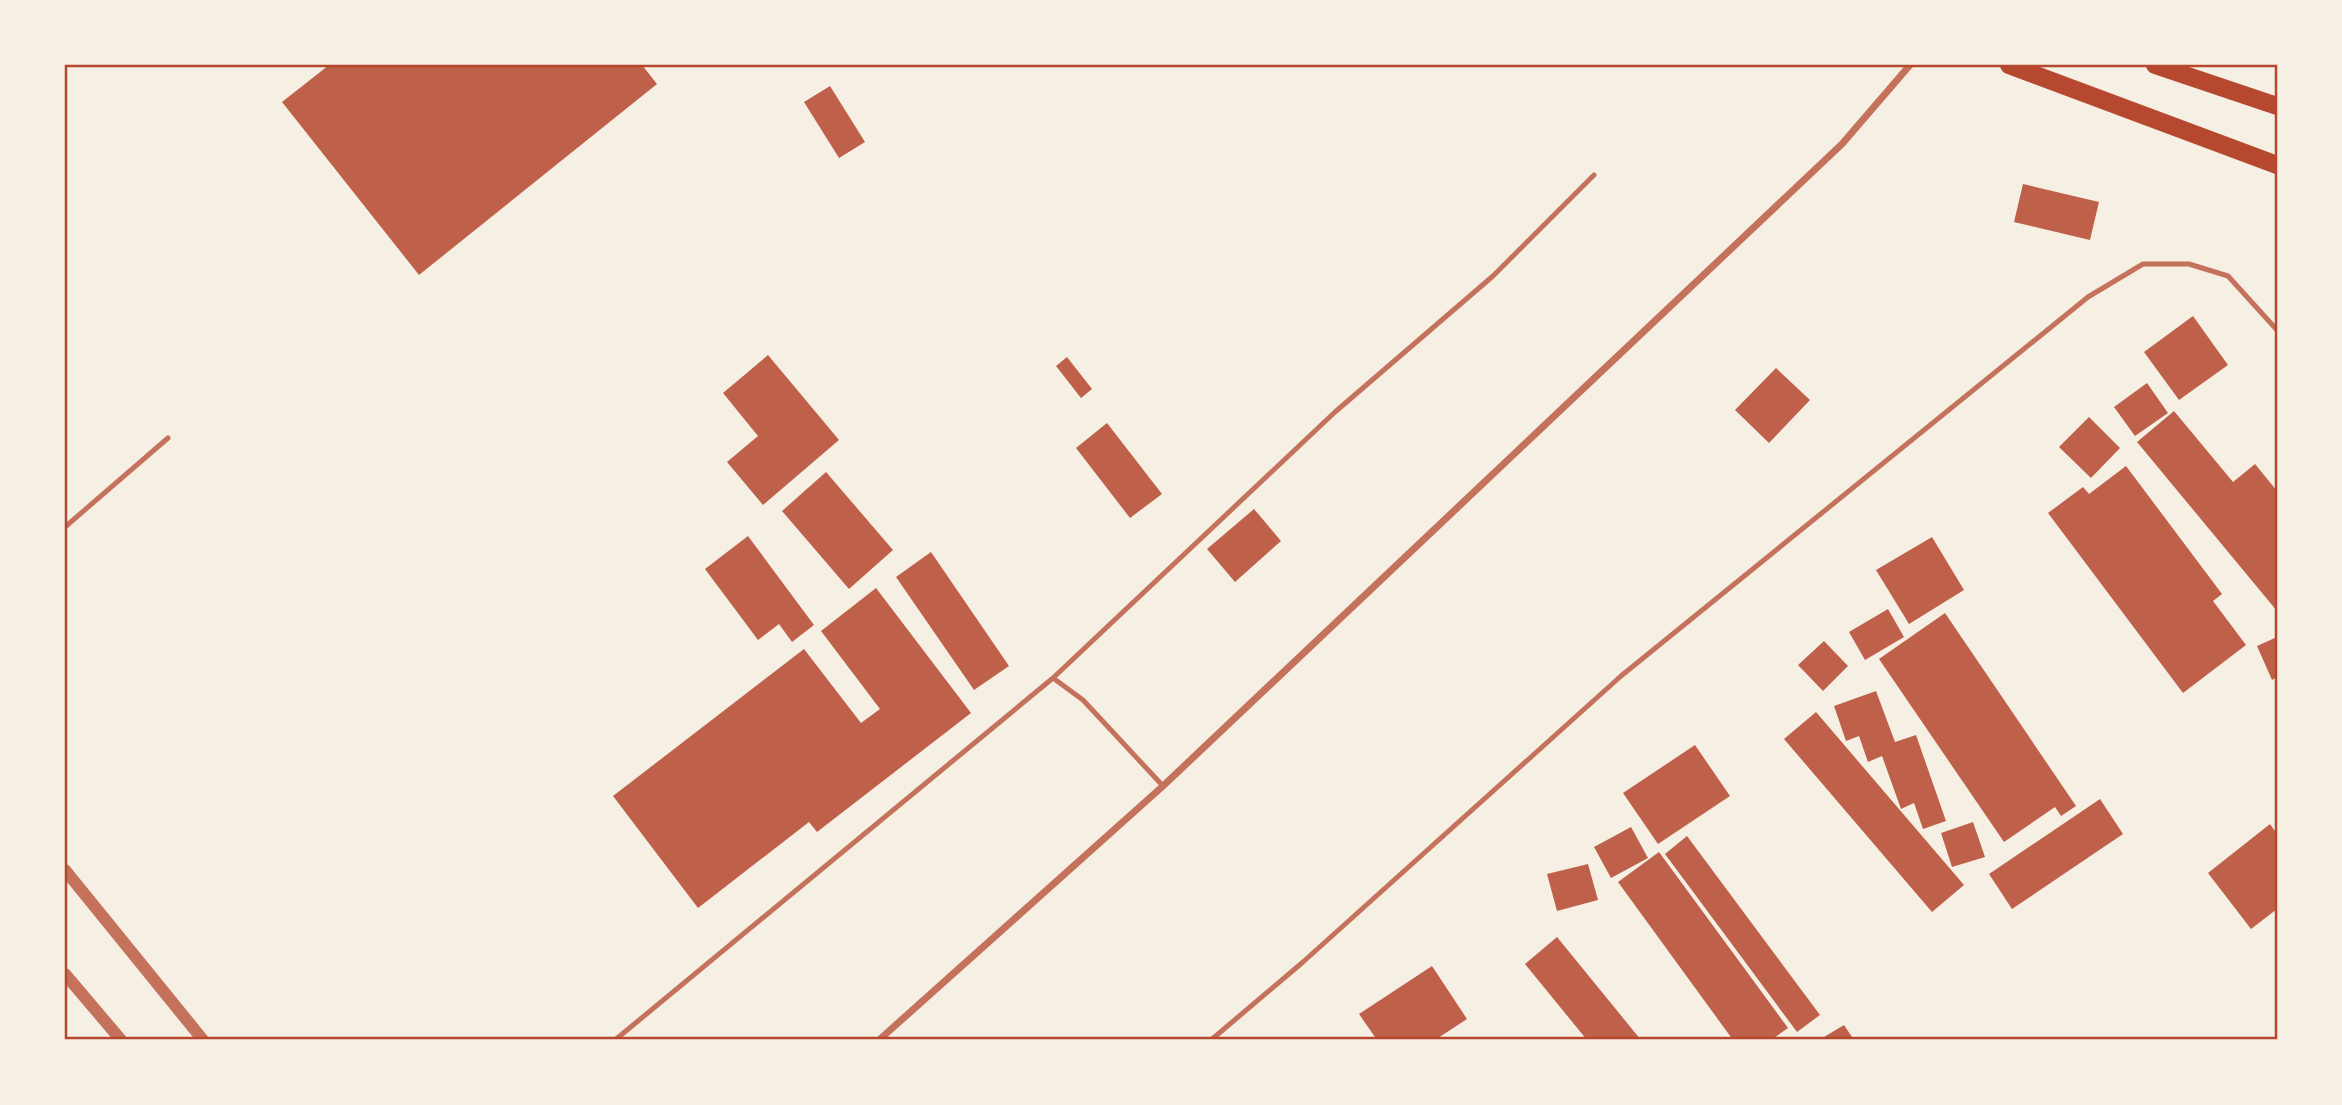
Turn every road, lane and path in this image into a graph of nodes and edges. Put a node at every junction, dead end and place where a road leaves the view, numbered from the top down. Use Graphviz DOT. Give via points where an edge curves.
graph roads {
  1 [pos="1910,65"];
  2 [pos="2009,65"];
  3 [pos="2155,65"];
  4 [pos="2277,106"];
  5 [pos="2277,164"];
  6 [pos="1594,175"];
  7 [pos="2277,330"];
  8 [pos="168,438"];
  9 [pos="65,527"];
  10 [pos="1053,678"];
  11 [pos="1163,786"];
  12 [pos="65,870"];
  13 [pos="65,974"];
  14 [pos="121,1040"];
  15 [pos="203,1040"];
  16 [pos="615,1040"];
  17 [pos="879,1040"];
  18 [pos="1211,1040"];
  1 -- 11 [label="street" via="1842,144"];
  2 -- 5 [label="main road"];
  3 -- 4 [label="main road"];
  6 -- 10 [label="lane" via="1493,276 1335,412"];
  7 -- 18 [label="lane" via="2228,276 2189,264 2143,264 2088,298 1621,676"];
  8 -- 9 [label="lane"];
  10 -- 11 [label="lane" via="1083,701"];
  10 -- 16 [label="lane"];
  11 -- 17 [label="street"];
  12 -- 15 [label="street"];
  13 -- 14 [label="street"];
}
